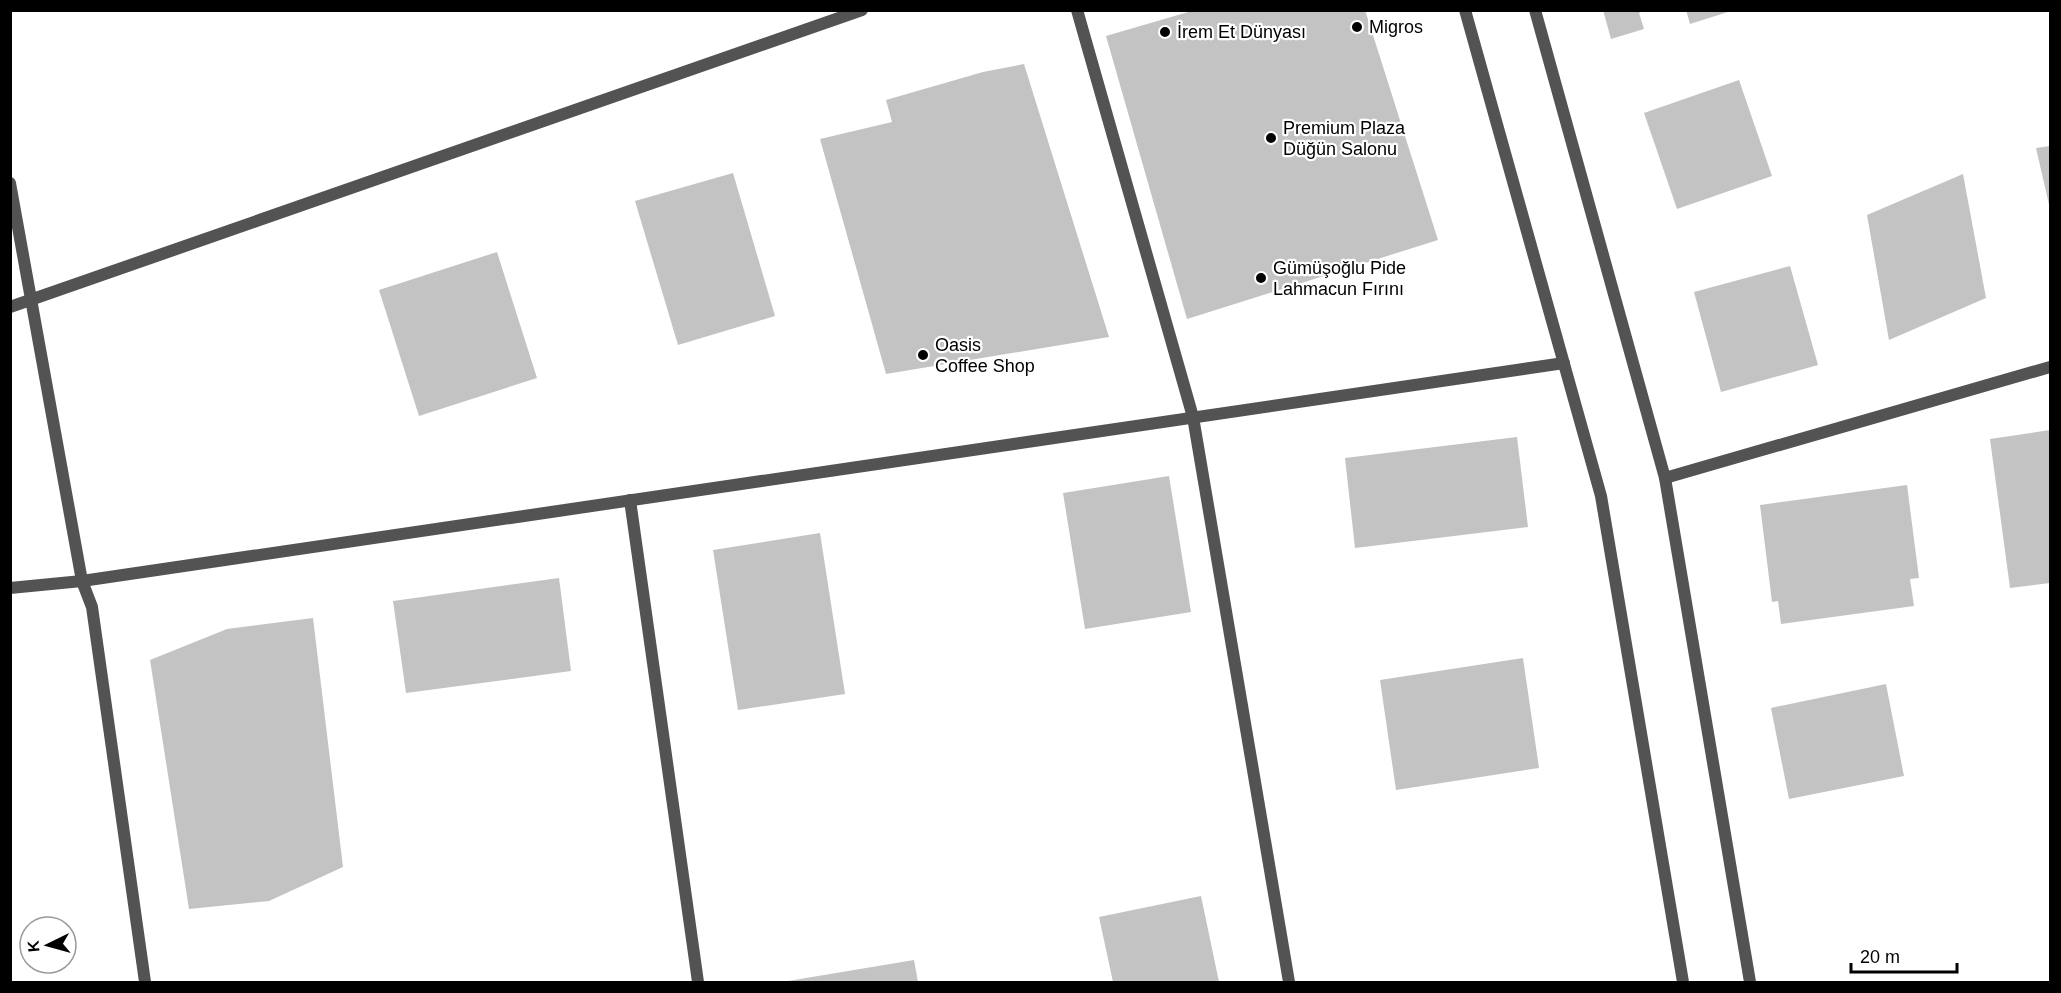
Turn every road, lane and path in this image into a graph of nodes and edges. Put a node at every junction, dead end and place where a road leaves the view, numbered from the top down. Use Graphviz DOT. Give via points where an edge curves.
graph roads {
  1 [pos="862,10"];
  2 [pos="1077,10"];
  3 [pos="1465,10"];
  4 [pos="1535,10"];
  5 [pos="10,183"];
  6 [pos="31,300"];
  7 [pos="10,307"];
  8 [pos="1564,363"];
  9 [pos="2050,367"];
  10 [pos="1192,417"];
  11 [pos="1665,478"];
  12 [pos="630,500"];
  13 [pos="82,580"];
  14 [pos="10,588"];
  15 [pos="145,982"];
  16 [pos="698,982"];
  17 [pos="1289,982"];
  18 [pos="1683,982"];
  19 [pos="1750,982"];
  1 -- 6 [label="street"];
  2 -- 10 [label="street"];
  3 -- 8 [label="street"];
  4 -- 11 [label="street"];
  5 -- 6 [label="street"];
  6 -- 7 [label="street"];
  6 -- 13 [label="street"];
  8 -- 10 [label="street"];
  8 -- 18 [label="street" via="1601,496"];
  9 -- 11 [label="street"];
  10 -- 12 [label="street"];
  10 -- 17 [label="street"];
  11 -- 19 [label="street"];
  12 -- 13 [label="street"];
  12 -- 16 [label="street"];
  13 -- 14 [label="street"];
  13 -- 15 [label="street" via="92,607"];
}
